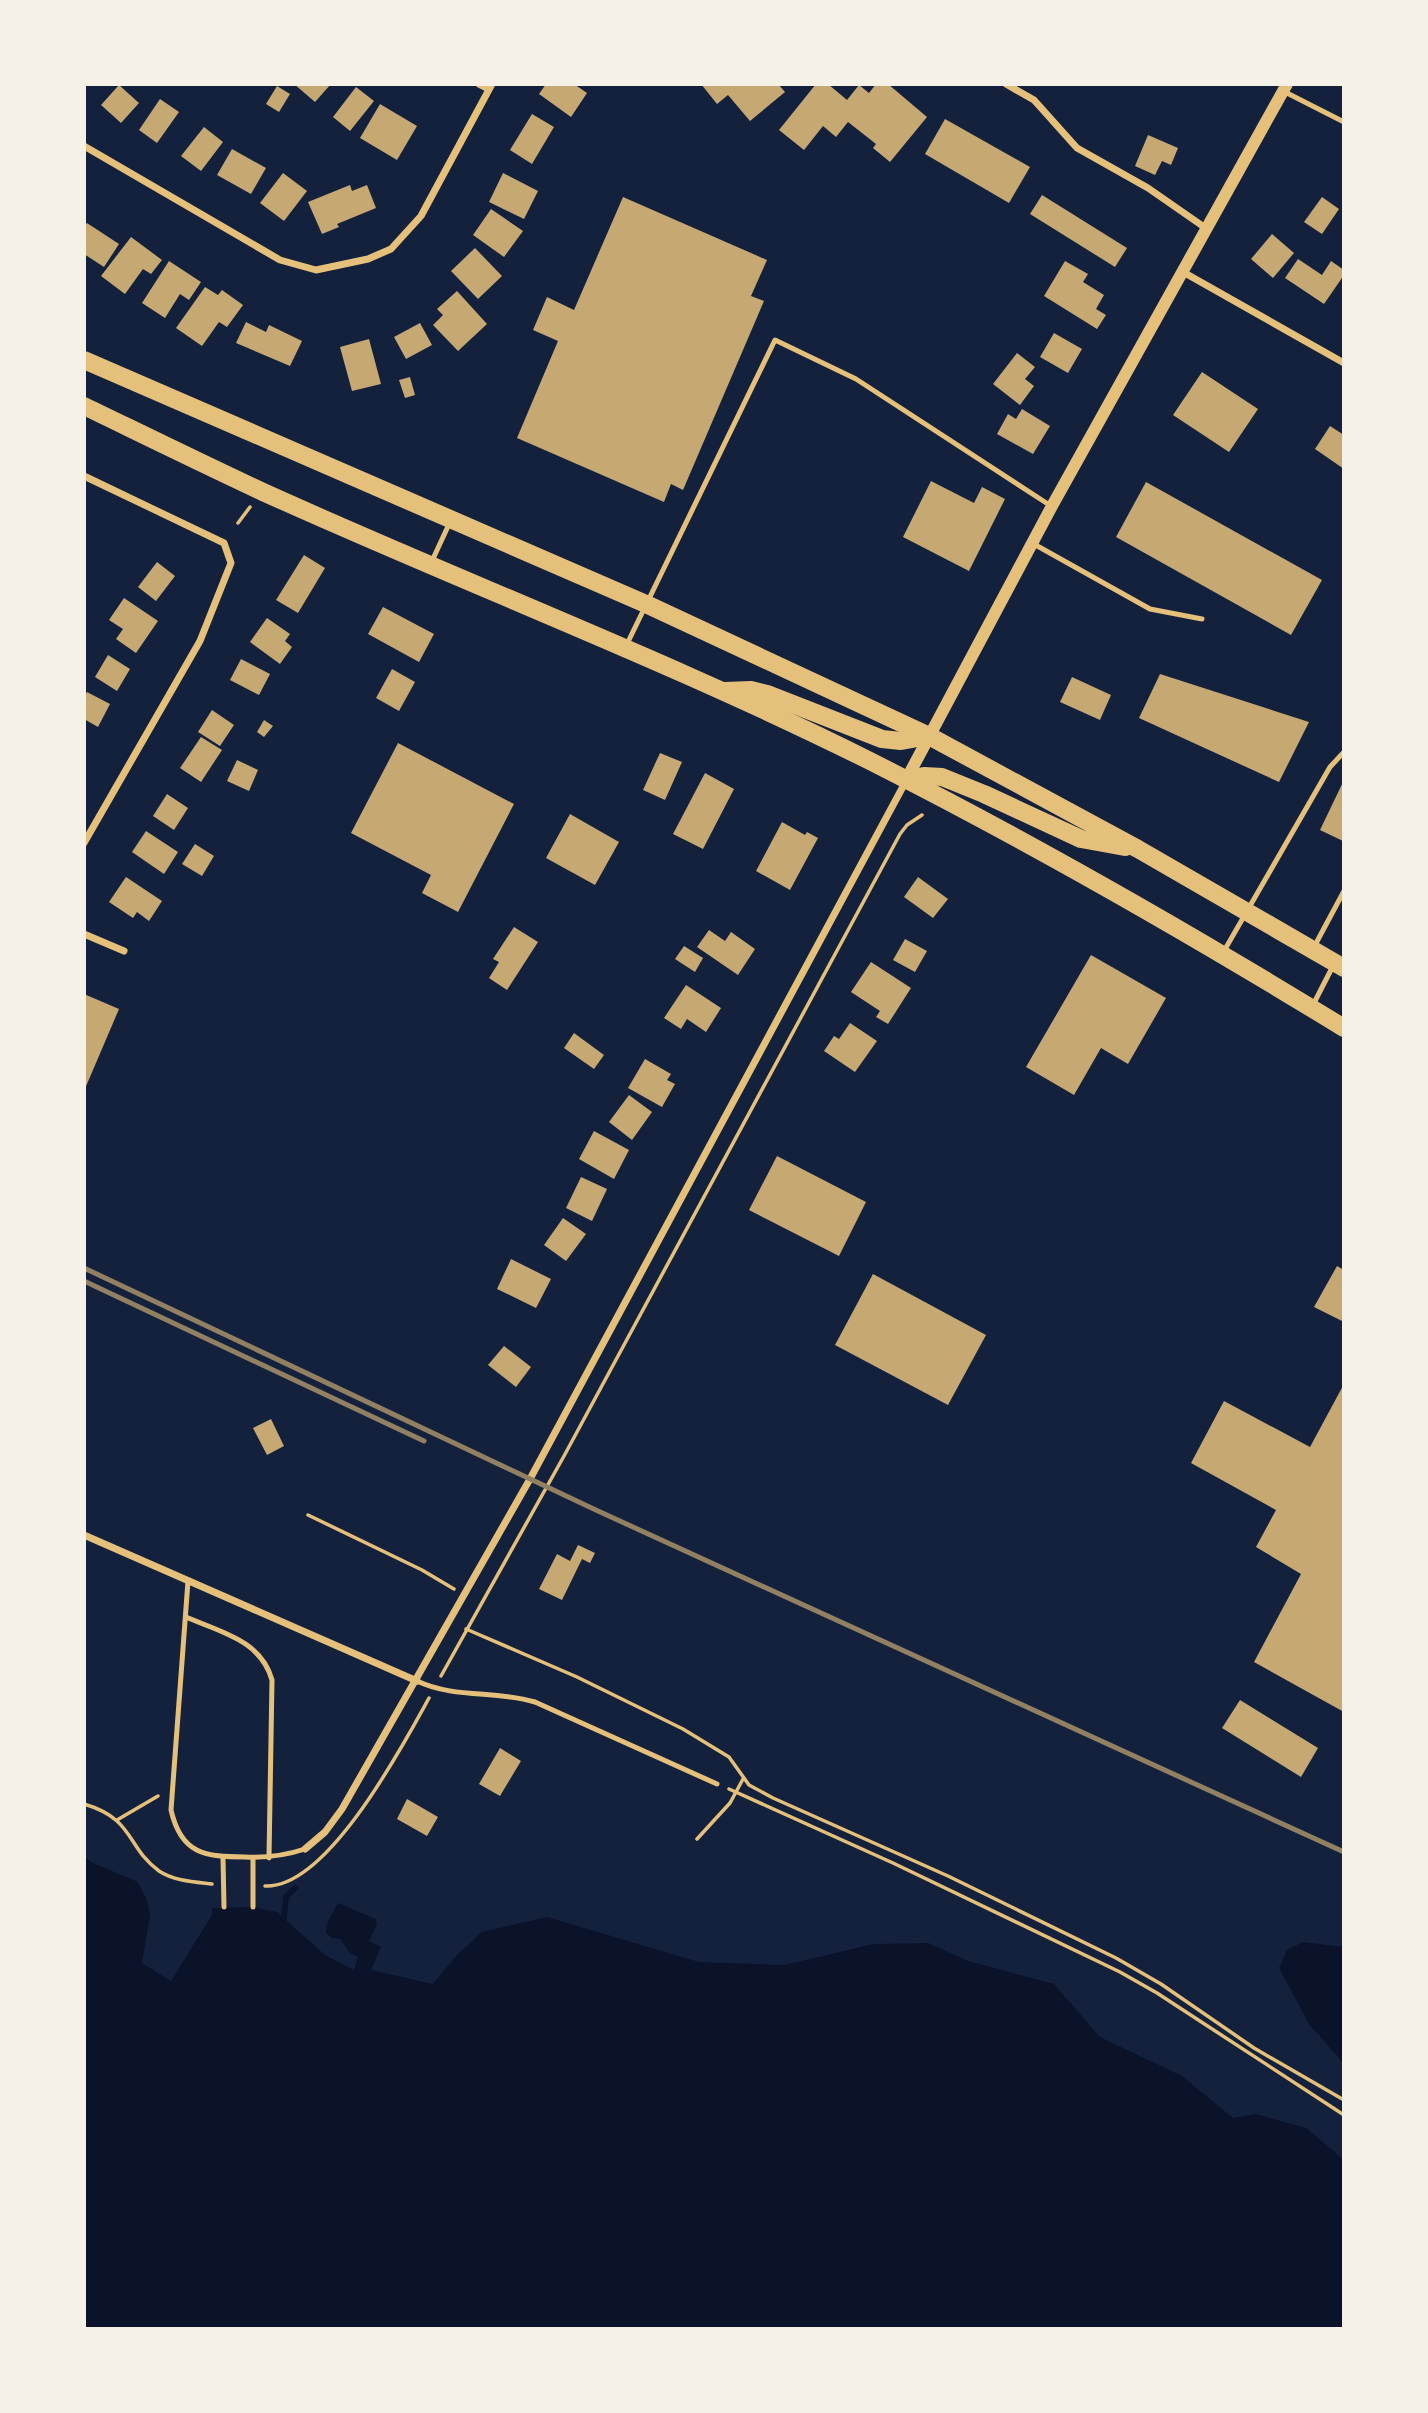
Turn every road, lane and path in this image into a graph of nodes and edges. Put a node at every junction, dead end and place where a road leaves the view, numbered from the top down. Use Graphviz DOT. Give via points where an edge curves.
graph roads {
  1 [pos="479,84"];
  2 [pos="1006,84"];
  3 [pos="490,87"];
  4 [pos="1285,88"];
  5 [pos="1344,122"];
  6 [pos="84,146"];
  7 [pos="1207,229"];
  8 [pos="1183,272"];
  9 [pos="84,359"];
  10 [pos="1344,363"];
  11 [pos="84,406"];
  12 [pos="84,476"];
  13 [pos="1052,506"];
  14 [pos="451,519"];
  15 [pos="1032,544"];
  16 [pos="431,565"];
  17 [pos="646,604"];
  18 [pos="1202,619"];
  19 [pos="625,649"];
  20 [pos="720,691"];
  21 [pos="929,736"];
  22 [pos="1344,752"];
  23 [pos="906,780"];
  24 [pos="922,815"];
  25 [pos="84,843"];
  26 [pos="1138,849"];
  27 [pos="1344,891"];
  28 [pos="1248,912"];
  29 [pos="84,934"];
  30 [pos="1313,950"];
  31 [pos="124,951"];
  32 [pos="1222,953"];
  33 [pos="1339,966"];
  34 [pos="1311,1008"];
  35 [pos="1344,1028"];
  36 [pos="308,1515"];
  37 [pos="84,1535"];
  38 [pos="188,1581"];
  39 [pos="465,1595"];
  40 [pos="186,1617"];
  41 [pos="417,1681"];
  42 [pos="743,1779"];
  43 [pos="173,1783"];
  44 [pos="717,1784"];
  45 [pos="736,1793"];
  46 [pos="84,1804"];
  47 [pos="117,1820"];
  48 [pos="697,1839"];
  49 [pos="305,1849"];
  50 [pos="223,1857"];
  51 [pos="253,1857"];
  52 [pos="268,1858"];
  53 [pos="210,1884"];
  54 [pos="224,1907"];
  55 [pos="253,1907"];
  56 [pos="1344,2100"];
  57 [pos="1344,2115"];
  1 -- 3 [label="street"];
  2 -- 7 [label="street" via="1034,100 1077,148 1148,188"];
  3 -- 6 [label="street" via="421,216 391,249 316,270 279,260"];
  4 -- 5 [label="lane"];
  4 -- 7 [label="street"];
  7 -- 8 [label="street"];
  8 -- 10 [label="street"];
  8 -- 13 [label="street"];
  9 -- 14 [label="main road"];
  11 -- 16 [label="main road" via="261,491"];
  12 -- 25 [label="street" via="224,543 231,563 200,641"];
  13 -- 15 [label="street"];
  13 -- 17 [label="lane" via="856,379 775,340"];
  14 -- 16 [label="lane"];
  14 -- 17 [label="main road"];
  15 -- 18 [label="lane" via="1150,609"];
  15 -- 21 [label="street"];
  16 -- 19 [label="main road"];
  17 -- 19 [label="lane"];
  17 -- 21 [label="main road"];
  19 -- 20 [label="main road"];
  20 -- 21 [label="main road" via="767,694 882,739"];
  20 -- 23 [label="main road"];
  21 -- 23 [label="street"];
  21 -- 26 [label="main road"];
  22 -- 28 [label="lane" via="1330,767"];
  23 -- 26 [label="main road" via="942,776 1081,839"];
  23 -- 32 [label="main road" via="1060,860"];
  23 -- 39 [label="street"];
  24 -- 42 [label="path" via="900,834 466,1629 683,1729 729,1757"];
  26 -- 28 [label="main road"];
  27 -- 30 [label="lane"];
  28 -- 30 [label="main road"];
  28 -- 32 [label="lane"];
  29 -- 31 [label="street"];
  30 -- 33 [label="main road"];
  32 -- 34 [label="main road"];
  33 -- 34 [label="lane"];
  34 -- 35 [label="main road"];
  36 -- 39 [label="path"];
  37 -- 38 [label="street"];
  38 -- 40 [label="lane"];
  38 -- 41 [label="street"];
  39 -- 41 [label="street"];
  40 -- 43 [label="lane"];
  40 -- 52 [label="lane" via="247,1644 268,1666 272,1680"];
  41 -- 44 [label="lane" via="453,1693 505,1695 535,1702"];
  41 -- 49 [label="street" via="342,1809"];
  42 -- 45 [label="path"];
  42 -- 56 [label="path" via="756,1790 1116,1958"];
  43 -- 47 [label="path"];
  43 -- 50 [label="lane" via="171,1810 183,1839 196,1850"];
  44 -- 45 [label="path"];
  45 -- 48 [label="path"];
  45 -- 57 [label="path" via="1120,1972"];
  46 -- 47 [label="path"];
  47 -- 53 [label="path" via="159,1871 175,1879"];
  49 -- 52 [label="lane"];
  50 -- 51 [label="lane"];
  50 -- 54 [label="lane"];
  51 -- 52 [label="lane"];
  51 -- 55 [label="lane"];
}
